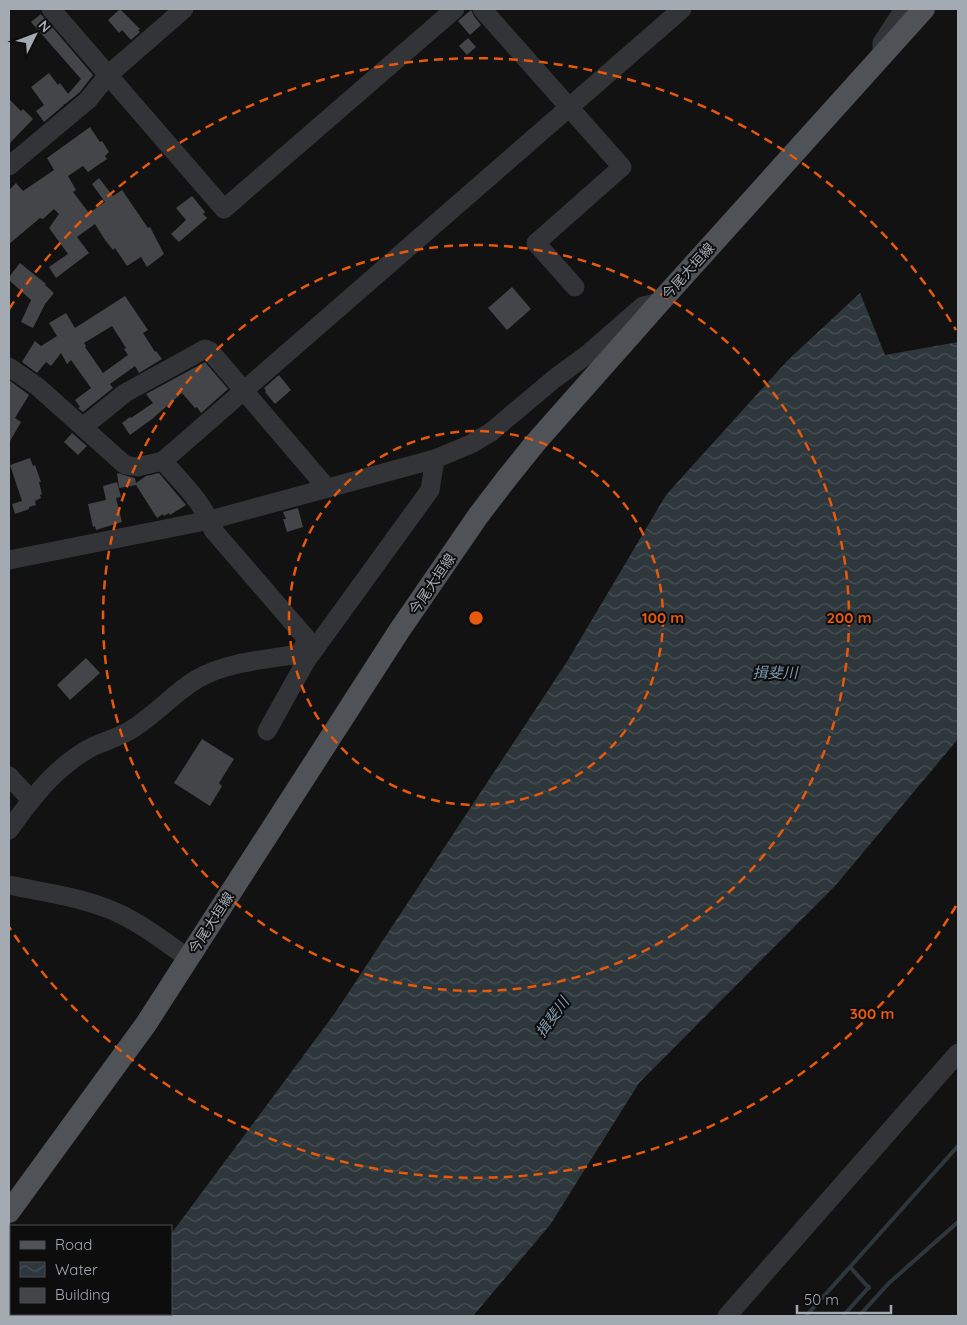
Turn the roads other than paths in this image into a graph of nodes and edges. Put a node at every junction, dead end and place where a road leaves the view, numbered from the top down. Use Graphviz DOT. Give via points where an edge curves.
graph roads {
  1 [pos="51,9"];
  2 [pos="184,9"];
  3 [pos="456,9"];
  4 [pos="482,9"];
  5 [pos="682,9"];
  6 [pos="904,9"];
  7 [pos="924,9"];
  8 [pos="882,55"];
  9 [pos="108,75"];
  10 [pos="569,107"];
  11 [pos="9,166"];
  12 [pos="575,287"];
  13 [pos="660,302"];
  14 [pos="9,367"];
  15 [pos="242,390"];
  16 [pos="83,427"];
  17 [pos="435,459"];
  18 [pos="163,460"];
  19 [pos="327,488"];
  20 [pos="210,520"];
  21 [pos="9,559"];
  22 [pos="266,731"];
  23 [pos="9,776"];
  24 [pos="31,800"];
  25 [pos="9,830"];
  26 [pos="9,885"];
  27 [pos="188,958"];
  28 [pos="958,1052"];
  29 [pos="9,1212"];
  30 [pos="727,1316"];
  1 -- 9 [label="street"];
  2 -- 9 [label="street"];
  3 -- 9 [label="street" via="224,209"];
  4 -- 10 [label="street"];
  5 -- 10 [label="street"];
  6 -- 8 [label="street" via="882,43"];
  7 -- 8 [label="main road, 今尾大垣線"];
  8 -- 13 [label="main road, 今尾大垣線"];
  9 -- 11 [label="street" via="88,100"];
  10 -- 12 [label="street" via="622,168 536,243"];
  10 -- 15 [label="street"];
  13 -- 17 [label="street" via="643,306 491,432"];
  13 -- 27 [label="main road, 今尾大垣線" via="536,442 478,516"];
  14 -- 16 [label="street" via="38,387"];
  15 -- 16 [label="street" via="210,351 205,350 126,393"];
  15 -- 18 [label="street"];
  15 -- 19 [label="street"];
  16 -- 18 [label="street" via="125,465 137,467"];
  17 -- 19 [label="street"];
  17 -- 22 [label="street" via="430,490 306,661"];
  18 -- 20 [label="street"];
  19 -- 20 [label="street"];
  20 -- 21 [label="street"];
  20 -- 24 [label="street" via="213,530 307,640 300,654 243,664 197,680 127,732 68,762"];
  23 -- 24 [label="street"];
  24 -- 25 [label="street"];
  26 -- 27 [label="street" via="107,908"];
  27 -- 29 [label="main road, 今尾大垣線" via="119,1063"];
  28 -- 30 [label="street"];
}
